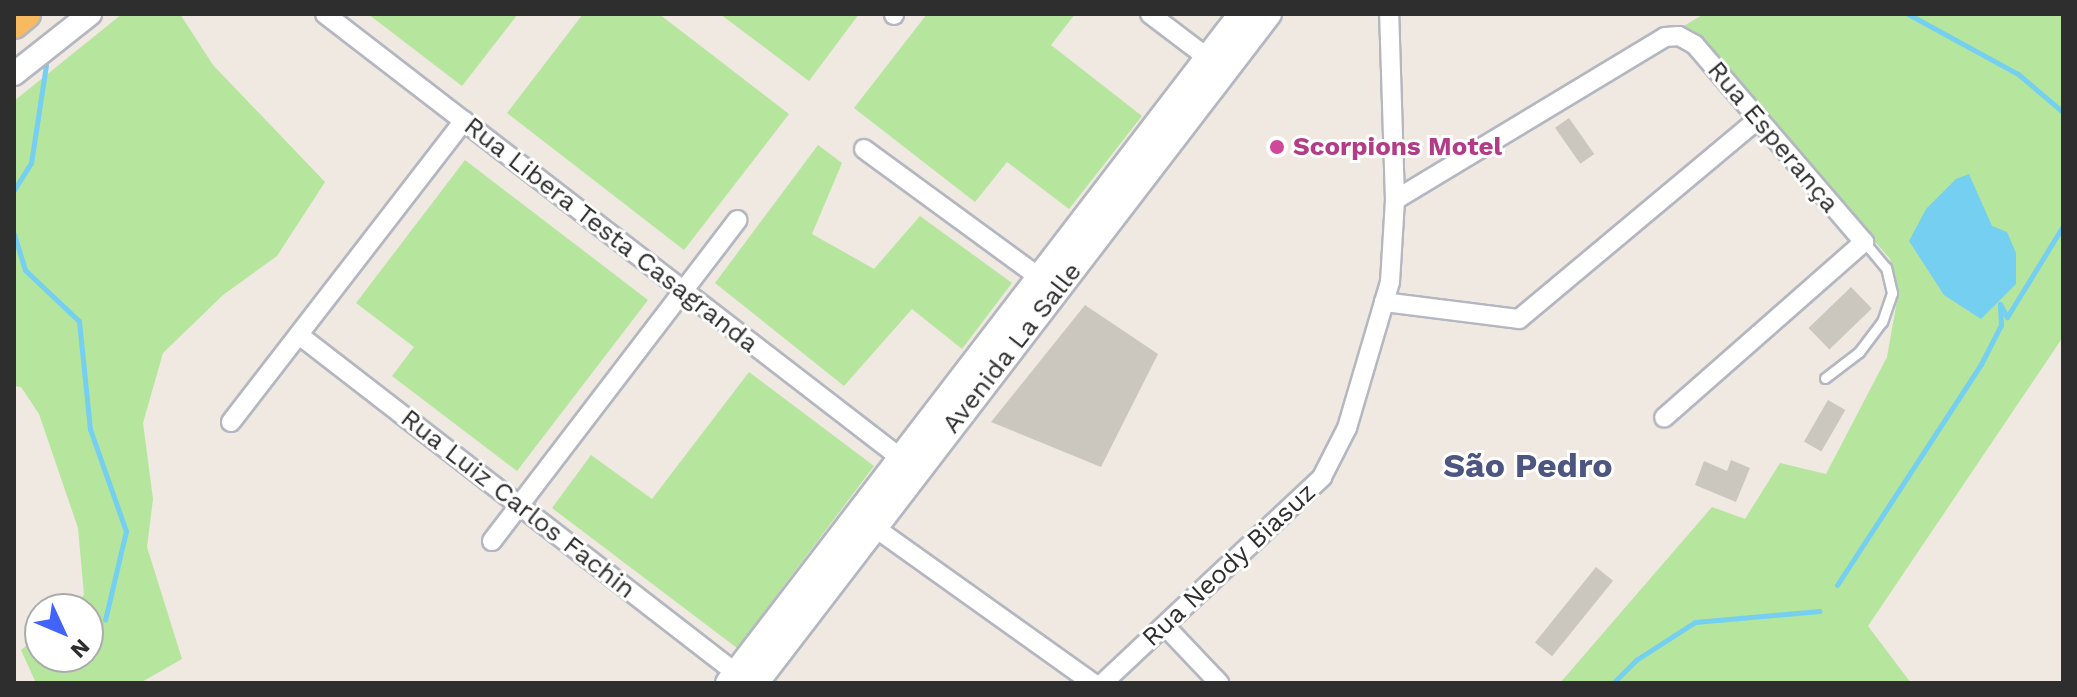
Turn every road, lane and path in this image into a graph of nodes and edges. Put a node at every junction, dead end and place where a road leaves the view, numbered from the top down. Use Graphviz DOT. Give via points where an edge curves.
graph roads {
  1 [pos="26,14"];
  2 [pos="90,14"];
  3 [pos="325,14"];
  4 [pos="1150,14"];
  5 [pos="1241,14"];
  6 [pos="1269,14"];
  7 [pos="1389,14"];
  8 [pos="14,24"];
  9 [pos="1208,58"];
  10 [pos="14,74"];
  11 [pos="1178,117"];
  12 [pos="1758,119"];
  13 [pos="464,121"];
  14 [pos="864,149"];
  15 [pos="1395,200"];
  16 [pos="737,220"];
  17 [pos="1864,242"];
  18 [pos="1039,277"];
  19 [pos="683,291"];
  20 [pos="1384,302"];
  21 [pos="299,335"];
  22 [pos="1825,378"];
  23 [pos="964,393"];
  24 [pos="1664,418"];
  25 [pos="231,422"];
  26 [pos="898,456"];
  27 [pos="519,505"];
  28 [pos="874,527"];
  29 [pos="492,541"];
  30 [pos="1165,626"];
  31 [pos="740,680"];
  32 [pos="1093,683"];
  33 [pos="1103,683"];
  34 [pos="1219,683"];
  1 -- 8 [label="highway"];
  2 -- 10 [label="street"];
  3 -- 13 [label="street, Rua Libera Testa Casagranda"];
  4 -- 9 [label="street"];
  5 -- 9 [label="main road, Avenida La Salle"];
  6 -- 11 [label="main road, Avenida La Salle"];
  7 -- 15 [label="street, Rua Neody Biasuz"];
  9 -- 11 [label="main road, Avenida La Salle"];
  11 -- 18 [label="main road, Avenida La Salle"];
  11 -- 23 [label="main road, Avenida La Salle"];
  12 -- 15 [label="street, Rua Esperança" via="1695,45 1679,36 1665,37"];
  12 -- 17 [label="street, Rua Esperança"];
  12 -- 20 [label="street" via="1519,319"];
  13 -- 19 [label="street, Rua Libera Testa Casagranda"];
  13 -- 21 [label="street"];
  14 -- 18 [label="street"];
  15 -- 20 [label="street, Rua Neody Biasuz"];
  16 -- 19 [label="street"];
  17 -- 22 [label="lane" via="1886,268 1892,293 1882,322 1859,352"];
  17 -- 24 [label="street"];
  18 -- 23 [label="main road, Avenida La Salle"];
  19 -- 26 [label="street, Rua Libera Testa Casagranda"];
  19 -- 27 [label="street"];
  20 -- 30 [label="street, Rua Neody Biasuz" via="1367,375 1322,477"];
  21 -- 25 [label="street"];
  21 -- 27 [label="street, Rua Luiz Carlos Fachin"];
  23 -- 26 [label="main road, Avenida La Salle"];
  23 -- 28 [label="main road, Avenida La Salle"];
  26 -- 31 [label="main road, Avenida La Salle"];
  27 -- 29 [label="street"];
  27 -- 31 [label="street, Rua Luiz Carlos Fachin"];
  28 -- 31 [label="main road, Avenida La Salle"];
  28 -- 32 [label="street"];
  30 -- 33 [label="street, Rua Neody Biasuz"];
  30 -- 34 [label="street"];
}
